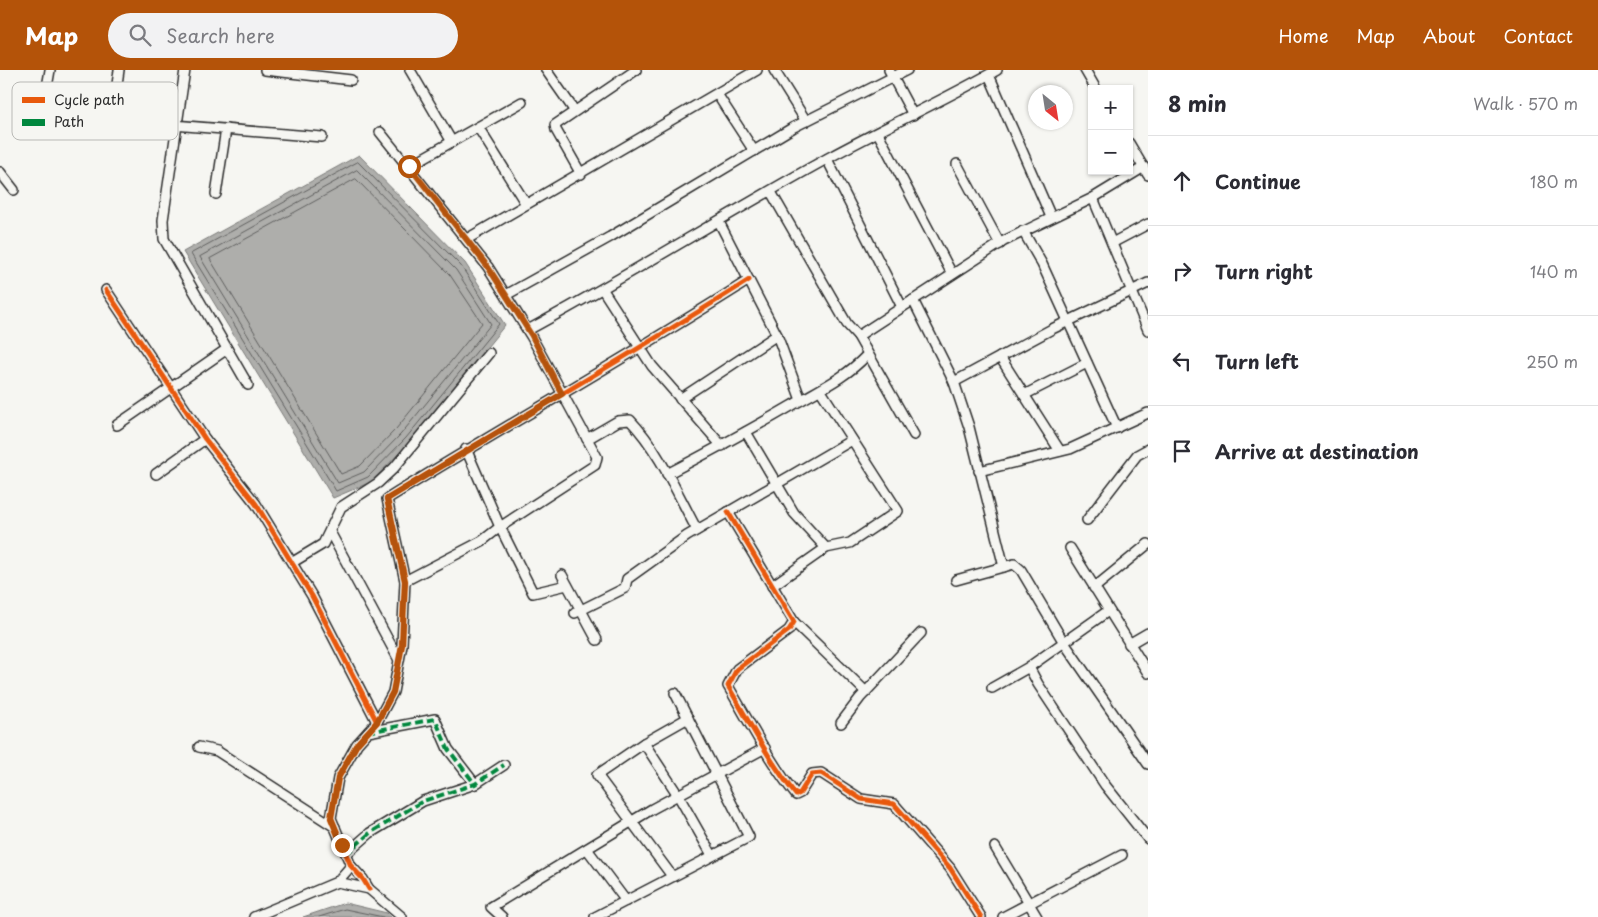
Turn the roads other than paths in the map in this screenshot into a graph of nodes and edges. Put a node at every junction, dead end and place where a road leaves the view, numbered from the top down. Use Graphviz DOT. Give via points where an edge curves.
graph roads {
  1 [pos="185,70"];
  2 [pos="265,70"];
  3 [pos="410,70"];
  4 [pos="546,70"];
  5 [pos="636,70"];
  6 [pos="757,70"];
  7 [pos="774,70"];
  8 [pos="907,70"];
  9 [pos="997,70"];
  10 [pos="1085,70"];
  11 [pos="625,73"];
  12 [pos="891,74"];
  13 [pos="988,75"];
  14 [pos="351,80"];
  15 [pos="1094,85"];
  16 [pos="717,94"];
  17 [pos="522,102"];
  18 [pos="574,110"];
  19 [pos="913,115"];
  20 [pos="178,119"];
  21 [pos="806,121"];
  22 [pos="178,126"];
  23 [pos="478,127"];
  24 [pos="226,130"];
  25 [pos="380,132"];
  26 [pos="878,133"];
  27 [pos="322,137"];
  28 [pos="175,140"];
  29 [pos="452,142"];
  30 [pos="1133,150"];
  31 [pos="754,151"];
  32 [pos="827,159"];
  33 [pos="958,164"];
  34 [pos="409,166"];
  35 [pos="1146,171"];
  36 [pos="0,172"];
  37 [pos="581,174"];
  38 [pos="14,190"];
  39 [pos="771,192"];
  40 [pos="216,194"];
  41 [pos="1093,198"];
  42 [pos="526,204"];
  43 [pos="1052,217"];
  44 [pos="719,222"];
  45 [pos="1148,224"];
  46 [pos="1023,231"];
  47 [pos="467,239"];
  48 [pos="1112,243"];
  49 [pos="1000,244"];
  50 [pos="952,274"];
  51 [pos="749,280"];
  52 [pos="1148,283"];
  53 [pos="106,290"];
  54 [pos="603,290"];
  55 [pos="1132,292"];
  56 [pos="506,295"];
  57 [pos="913,300"];
  58 [pos="902,307"];
  59 [pos="1068,321"];
  60 [pos="528,330"];
  61 [pos="1148,330"];
  62 [pos="778,334"];
  63 [pos="858,336"];
  64 [pos="227,349"];
  65 [pos="641,349"];
  66 [pos="489,353"];
  67 [pos="867,355"];
  68 [pos="1000,357"];
  69 [pos="1087,363"];
  70 [pos="954,382"];
  71 [pos="248,385"];
  72 [pos="171,388"];
  73 [pos="821,391"];
  74 [pos="562,394"];
  75 [pos="1024,395"];
  76 [pos="680,399"];
  77 [pos="801,400"];
  78 [pos="1148,412"];
  79 [pos="116,425"];
  80 [pos="1117,428"];
  81 [pos="746,432"];
  82 [pos="914,434"];
  83 [pos="205,439"];
  84 [pos="587,439"];
  85 [pos="852,440"];
  86 [pos="722,446"];
  87 [pos="466,449"];
  88 [pos="1148,449"];
  89 [pos="1060,451"];
  90 [pos="979,471"];
  91 [pos="156,474"];
  92 [pos="667,474"];
  93 [pos="777,483"];
  94 [pos="728,512"];
  95 [pos="1086,520"];
  96 [pos="500,527"];
  97 [pos="697,530"];
  98 [pos="330,532"];
  99 [pos="1148,544"];
  100 [pos="826,548"];
  101 [pos="1070,548"];
  102 [pos="293,562"];
  103 [pos="1004,567"];
  104 [pos="562,575"];
  105 [pos="956,580"];
  106 [pos="405,581"];
  107 [pos="567,584"];
  108 [pos="772,586"];
  109 [pos="1094,588"];
  110 [pos="578,611"];
  111 [pos="1108,611"];
  112 [pos="794,622"];
  113 [pos="921,633"];
  114 [pos="1148,633"];
  115 [pos="596,640"];
  116 [pos="1063,641"];
  117 [pos="1128,644"];
  118 [pos="399,660"];
  119 [pos="1029,667"];
  120 [pos="1148,673"];
  121 [pos="992,688"];
  122 [pos="866,692"];
  123 [pos="675,693"];
  124 [pos="688,718"];
  125 [pos="377,722"];
  126 [pos="841,724"];
  127 [pos="368,732"];
  128 [pos="644,743"];
  129 [pos="199,747"];
  130 [pos="766,748"];
  131 [pos="1148,764"];
  132 [pos="504,766"];
  133 [pos="718,774"];
  134 [pos="475,784"];
  135 [pos="678,795"];
  136 [pos="631,822"];
  137 [pos="335,827"];
  138 [pos="1148,839"];
  139 [pos="995,847"];
  140 [pos="587,848"];
  141 [pos="346,854"];
  142 [pos="1122,855"];
  143 [pos="712,856"];
  144 [pos="351,866"];
  145 [pos="672,876"];
  146 [pos="337,882"];
  147 [pos="369,889"];
  148 [pos="626,901"];
  149 [pos="1030,903"];
  150 [pos="254,917"];
  151 [pos="402,917"];
  152 [pos="502,917"];
  153 [pos="595,917"];
  154 [pos="981,917"];
  155 [pos="1003,917"];
  156 [pos="1037,917"];
  1 -- 20 [label="street"];
  2 -- 14 [label="street"];
  3 -- 29 [label="street"];
  4 -- 18 [label="street"];
  5 -- 11 [label="street"];
  6 -- 16 [label="street"];
  7 -- 21 [label="street"];
  8 -- 12 [label="street"];
  9 -- 13 [label="street"];
  10 -- 15 [label="street"];
  11 -- 18 [label="street"];
  12 -- 19 [label="street"];
  12 -- 21 [label="street"];
  13 -- 19 [label="street"];
  13 -- 43 [label="street"];
  16 -- 31 [label="street"];
  16 -- 37 [label="street"];
  17 -- 23 [label="street"];
  18 -- 37 [label="street" via="554,124"];
  19 -- 26 [label="street"];
  21 -- 31 [label="street"];
  22 -- 24 [label="street"];
  23 -- 29 [label="street"];
  23 -- 42 [label="street"];
  24 -- 27 [label="street"];
  24 -- 40 [label="street"];
  25 -- 34 [label="street"];
  26 -- 32 [label="street"];
  26 -- 50 [label="street"];
  28 -- 64 [label="street" via="163,220 164,239"];
  29 -- 34 [label="street"];
  30 -- 35 [label="street"];
  31 -- 56 [label="street"];
  32 -- 39 [label="street"];
  32 -- 58 [label="street"];
  33 -- 49 [label="street"];
  34 -- 47 [label="street"];
  35 -- 41 [label="street"];
  36 -- 38 [label="street"];
  37 -- 42 [label="street"];
  39 -- 44 [label="street"];
  39 -- 63 [label="street" via="847,324"];
  41 -- 43 [label="street"];
  41 -- 48 [label="street"];
  42 -- 47 [label="street"];
  43 -- 46 [label="street"];
  44 -- 51 [label="street"];
  44 -- 54 [label="street"];
  45 -- 48 [label="street"];
  46 -- 49 [label="street"];
  46 -- 59 [label="street"];
  47 -- 56 [label="street"];
  48 -- 55 [label="street"];
  49 -- 50 [label="street"];
  50 -- 57 [label="street"];
  51 -- 62 [label="street"];
  51 -- 65 [label="street"];
  52 -- 55 [label="street"];
  53 -- 72 [label="street"];
  54 -- 60 [label="street"];
  54 -- 65 [label="street"];
  55 -- 59 [label="street"];
  55 -- 61 [label="street"];
  56 -- 60 [label="street"];
  57 -- 58 [label="street"];
  57 -- 70 [label="street"];
  58 -- 63 [label="street"];
  59 -- 68 [label="street"];
  59 -- 69 [label="street"];
  60 -- 74 [label="street"];
  62 -- 76 [label="street"];
  62 -- 77 [label="street"];
  63 -- 67 [label="street"];
  64 -- 71 [label="street"];
  64 -- 72 [label="street"];
  65 -- 74 [label="street"];
  65 -- 76 [label="street"];
  66 -- 98 [label="street" via="394,468 341,508"];
  67 -- 73 [label="street"];
  67 -- 82 [label="street"];
  68 -- 70 [label="street"];
  68 -- 75 [label="street"];
  69 -- 75 [label="street"];
  69 -- 80 [label="street"];
  70 -- 90 [label="street"];
  72 -- 79 [label="street"];
  72 -- 83 [label="street"];
  73 -- 77 [label="street"];
  73 -- 85 [label="street"];
  74 -- 84 [label="street"];
  74 -- 87 [label="street"];
  75 -- 89 [label="street"];
  76 -- 86 [label="street"];
  77 -- 81 [label="street"];
  78 -- 80 [label="street"];
  80 -- 89 [label="street"];
  81 -- 86 [label="street"];
  81 -- 93 [label="street"];
  83 -- 91 [label="street"];
  83 -- 102 [label="street" via="256,504"];
  84 -- 92 [label="street" via="618,422 630,420"];
  84 -- 96 [label="street" via="597,457 595,465"];
  85 -- 93 [label="street"];
  85 -- 100 [label="street" via="898,511 850,543"];
  86 -- 92 [label="street"];
  87 -- 96 [label="street"];
  87 -- 106 [label="street" via="387,499"];
  88 -- 95 [label="street" via="1137,455"];
  89 -- 90 [label="street"];
  90 -- 103 [label="street"];
  92 -- 97 [label="street"];
  93 -- 94 [label="street"];
  93 -- 100 [label="street" via="794,513"];
  94 -- 97 [label="street"];
  94 -- 108 [label="street"];
  96 -- 106 [label="street" via="482,541"];
  96 -- 107 [label="street" via="533,593"];
  97 -- 110 [label="street" via="627,579 625,588"];
  98 -- 102 [label="street" via="323,544"];
  98 -- 118 [label="street"];
  99 -- 109 [label="street"];
  100 -- 108 [label="street"];
  101 -- 109 [label="street"];
  102 -- 125 [label="street"];
  103 -- 105 [label="street"];
  103 -- 116 [label="street" via="1014,564 1021,570"];
  104 -- 107 [label="street"];
  106 -- 118 [label="street"];
  107 -- 110 [label="street"];
  108 -- 112 [label="street"];
  109 -- 111 [label="street"];
  110 -- 115 [label="street"];
  111 -- 116 [label="street"];
  111 -- 117 [label="street"];
  112 -- 122 [label="street"];
  112 -- 130 [label="street" via="789,630 737,670 728,686"];
  113 -- 122 [label="street"];
  114 -- 117 [label="street"];
  116 -- 119 [label="street"];
  116 -- 131 [label="street"];
  117 -- 120 [label="street"];
  118 -- 125 [label="street" via="393,692"];
  119 -- 121 [label="street"];
  119 -- 138 [label="street" via="1105,786"];
  122 -- 126 [label="street"];
  123 -- 124 [label="street"];
  124 -- 128 [label="street"];
  124 -- 133 [label="street"];
  125 -- 127 [label="street"];
  127 -- 134 [label="street" via="435,719 448,748"];
  127 -- 137 [label="street" via="357,744 338,778 331,818"];
  128 -- 135 [label="street"];
  128 -- 136 [label="street" via="597,775"];
  129 -- 137 [label="street" via="217,751"];
  130 -- 133 [label="street"];
  130 -- 154 [label="street" via="775,769 796,794 812,774 821,773 861,799 894,804 950,868"];
  132 -- 134 [label="street"];
  133 -- 135 [label="street"];
  133 -- 143 [label="street" via="748,836"];
  134 -- 141 [label="street" via="424,801 370,833"];
  135 -- 136 [label="street"];
  135 -- 143 [label="street"];
  136 -- 140 [label="street"];
  136 -- 145 [label="street"];
  137 -- 141 [label="street"];
  139 -- 149 [label="street"];
  140 -- 148 [label="street"];
  140 -- 152 [label="street" via="491,907"];
  141 -- 144 [label="street"];
  142 -- 149 [label="street"];
  143 -- 145 [label="street"];
  144 -- 146 [label="street"];
  144 -- 147 [label="street"];
  145 -- 148 [label="street"];
  146 -- 147 [label="street"];
  146 -- 150 [label="street"];
  147 -- 151 [label="street"];
  148 -- 153 [label="street"];
  149 -- 155 [label="street"];
  149 -- 156 [label="street"];
}
